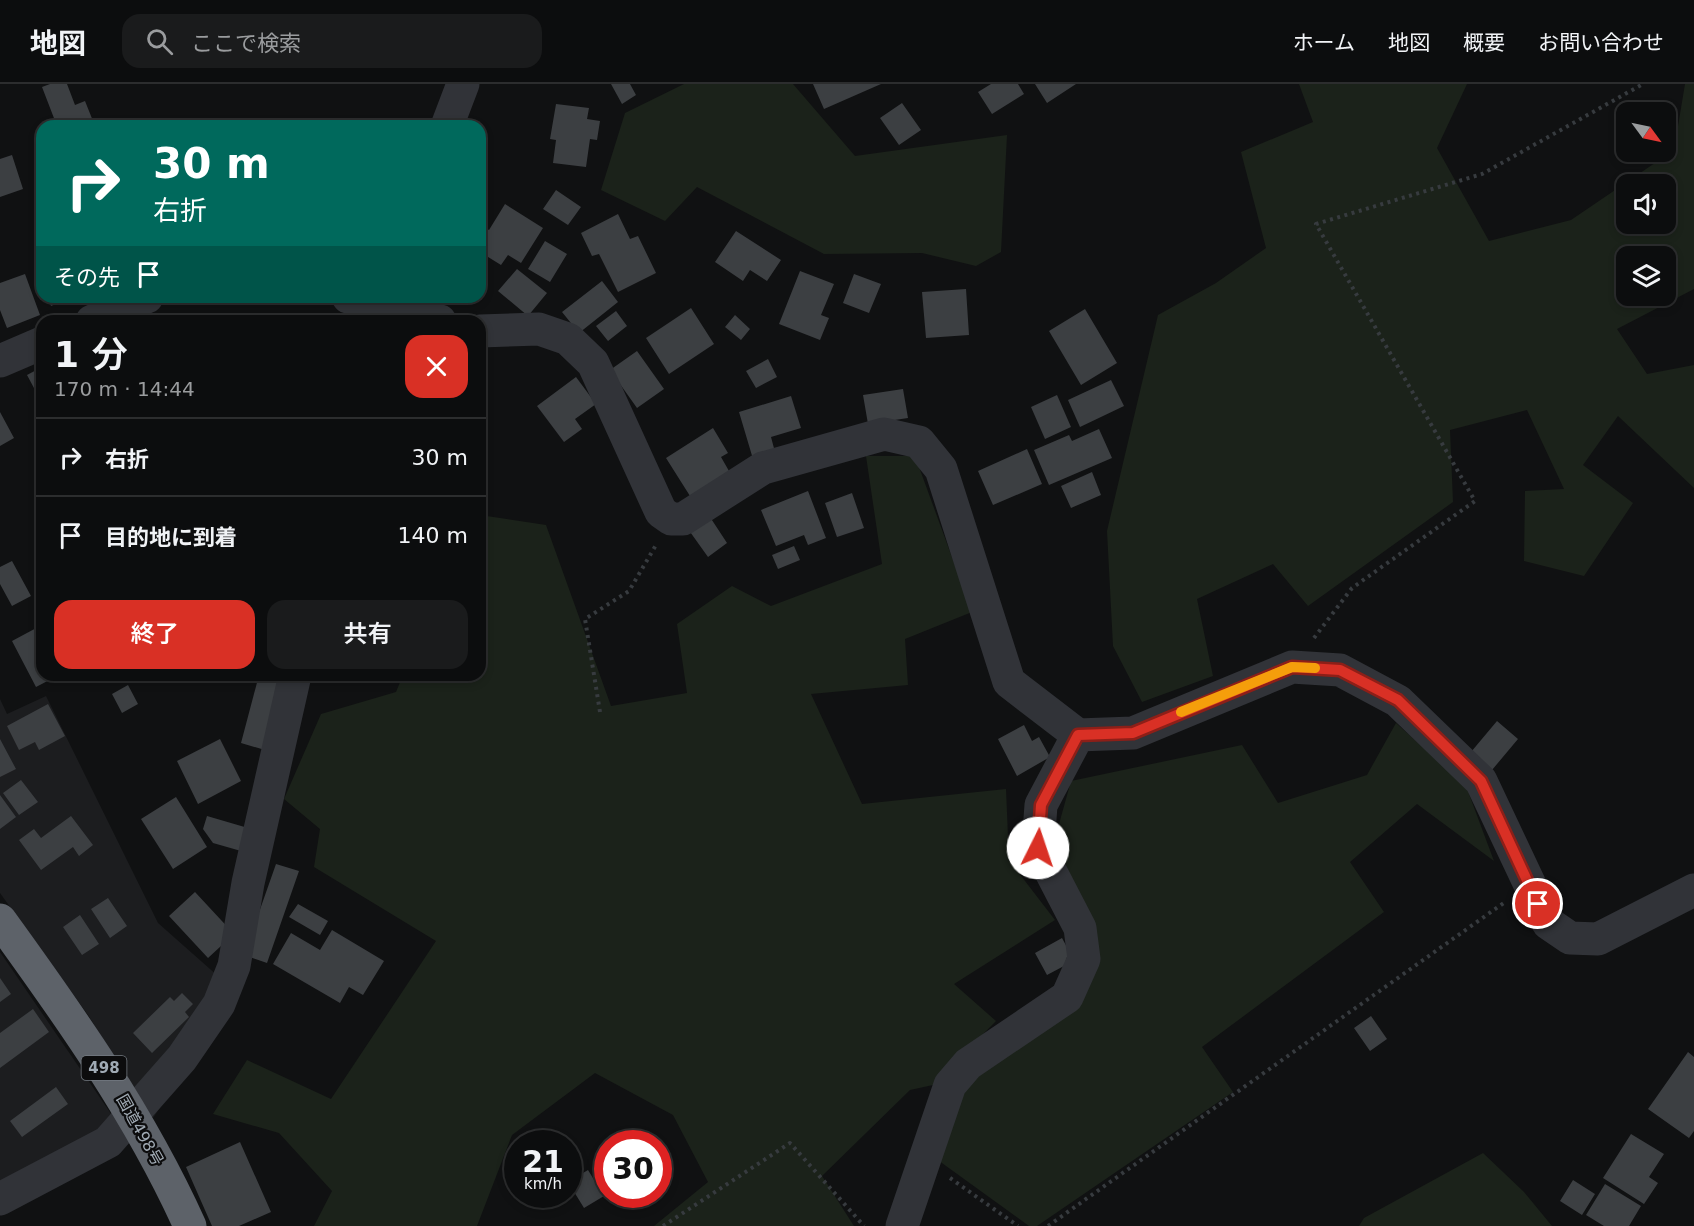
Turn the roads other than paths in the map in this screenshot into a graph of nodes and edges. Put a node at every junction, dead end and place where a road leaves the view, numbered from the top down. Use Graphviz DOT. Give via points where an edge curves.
graph roads {
  1 [pos="463,84"];
  2 [pos="449,120"];
  3 [pos="133,303"];
  4 [pos="374,303"];
  5 [pos="399,309"];
  6 [pos="106,315"];
  7 [pos="420,315"];
  8 [pos="486,331"];
  9 [pos="36,346"];
  10 [pos="0,361"];
  11 [pos="294,681"];
  12 [pos="1078,735"];
  13 [pos="1694,891"];
  14 [pos="0,920"];
  15 [pos="133,1113"];
  16 [pos="0,1199"];
  17 [pos="190,1226"];
  18 [pos="902,1226"];
  1 -- 2 [label="street"];
  3 -- 6 [label="street"];
  4 -- 5 [label="street"];
  5 -- 7 [label="street"];
  8 -- 12 [label="street" via="539,329 568,339 593,363 661,512 671,519 683,519 763,468 884,434 919,442 941,469 1009,682"];
  9 -- 10 [label="street"];
  11 -- 15 [label="street" via="248,883 234,966 213,1013 182,1059"];
  12 -- 13 [label="street" via="1133,733 1292,667 1340,670 1398,700 1481,781 1548,923 1570,938 1598,939"];
  12 -- 18 [label="street" via="1041,805 1038,848 1080,928 1084,959 1067,997 968,1064 950,1085"];
  14 -- 15 [label="highway, 国道498号 / 498" via="79,1029"];
  15 -- 16 [label="street" via="108,1142"];
  15 -- 17 [label="highway, 国道498号 / 498"];
}
